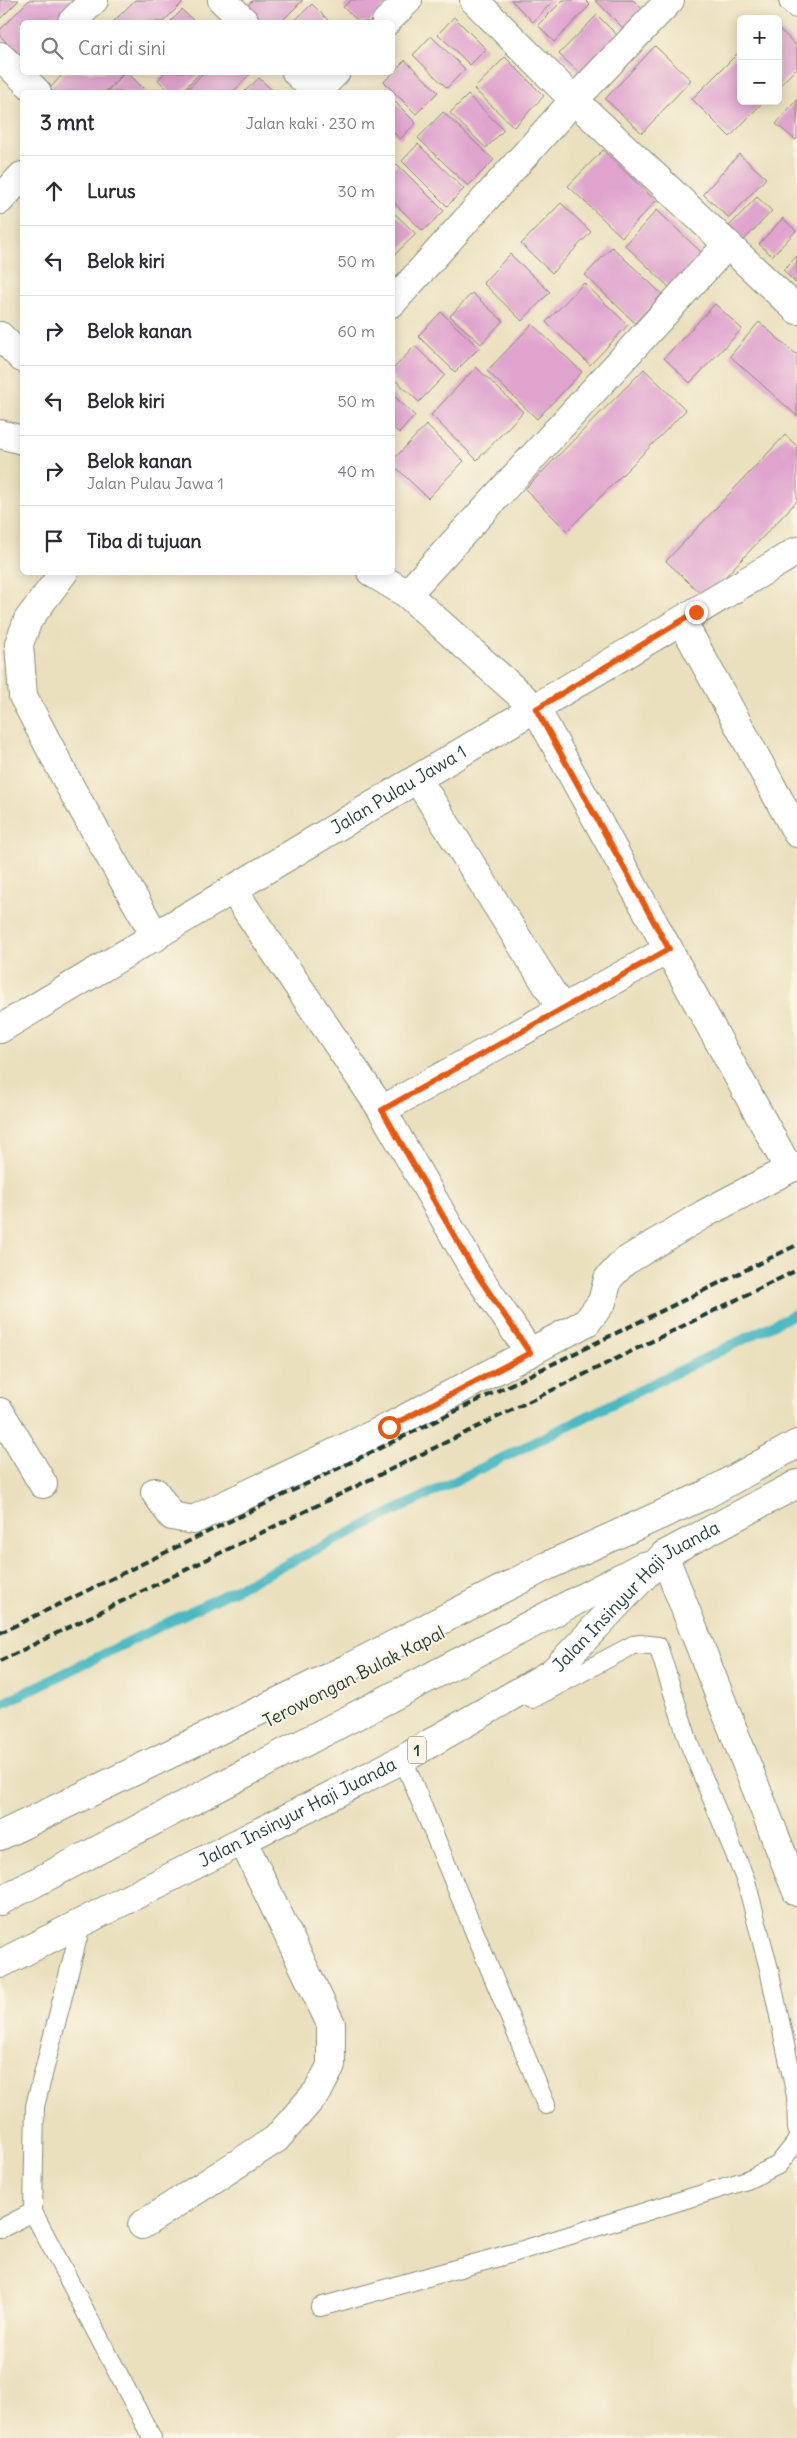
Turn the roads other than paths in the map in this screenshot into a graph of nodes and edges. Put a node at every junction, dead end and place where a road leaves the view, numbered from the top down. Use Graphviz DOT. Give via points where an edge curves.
graph roads {
  1 [pos="94,0"];
  2 [pos="222,0"];
  3 [pos="408,0"];
  4 [pos="474,0"];
  5 [pos="670,0"];
  6 [pos="793,0"];
  7 [pos="797,4"];
  8 [pos="74,20"];
  9 [pos="243,20"];
  10 [pos="388,20"];
  11 [pos="0,56"];
  12 [pos="20,74"];
  13 [pos="299,75"];
  14 [pos="333,75"];
  15 [pos="314,90"];
  16 [pos="318,90"];
  17 [pos="574,100"];
  18 [pos="20,178"];
  19 [pos="0,200"];
  20 [pos="728,244"];
  21 [pos="395,300"];
  22 [pos="797,310"];
  23 [pos="0,336"];
  24 [pos="20,356"];
  25 [pos="0,434"];
  26 [pos="20,439"];
  27 [pos="797,552"];
  28 [pos="62,575"];
  29 [pos="376,575"];
  30 [pos="407,594"];
  31 [pos="682,621"];
  32 [pos="536,709"];
  33 [pos="418,780"];
  34 [pos="797,833"];
  35 [pos="233,890"];
  36 [pos="156,936"];
  37 [pos="669,949"];
  38 [pos="562,1009"];
  39 [pos="0,1029"];
  40 [pos="382,1110"];
  41 [pos="793,1168"];
  42 [pos="530,1353"];
  43 [pos="0,1412"];
  44 [pos="797,1444"];
  45 [pos="43,1484"];
  46 [pos="797,1484"];
  47 [pos="155,1492"];
  48 [pos="705,1495"];
  49 [pos="664,1555"];
  50 [pos="404,1762"];
  51 [pos="0,1836"];
  52 [pos="244,1841"];
  53 [pos="0,1851"];
  54 [pos="797,1892"];
  55 [pos="0,1901"];
  56 [pos="82,1921"];
  57 [pos="0,1964"];
  58 [pos="546,2106"];
  59 [pos="797,2129"];
  60 [pos="797,2141"];
  61 [pos="34,2212"];
  62 [pos="142,2225"];
  63 [pos="0,2229"];
  64 [pos="320,2307"];
  65 [pos="152,2438"];
  1 -- 8 [label="main road"];
  2 -- 9 [label="main road"];
  3 -- 10 [label="main road"];
  4 -- 17 [label="main road"];
  5 -- 17 [label="main road"];
  6 -- 7 [label="main road"];
  11 -- 12 [label="main road"];
  13 -- 15 [label="main road"];
  14 -- 16 [label="main road"];
  17 -- 20 [label="main road"];
  17 -- 21 [label="main road"];
  18 -- 19 [label="main road"];
  20 -- 22 [label="main road"];
  20 -- 30 [label="main road"];
  23 -- 24 [label="main road"];
  25 -- 26 [label="main road"];
  27 -- 31 [label="main road, Jalan Pulau Jawa 1"];
  28 -- 36 [label="main road" via="28,620 19,644 23,696 72,790"];
  29 -- 30 [label="main road"];
  30 -- 32 [label="main road"];
  31 -- 32 [label="main road, Jalan Pulau Jawa 1"];
  31 -- 34 [label="main road"];
  32 -- 33 [label="main road, Jalan Pulau Jawa 1"];
  32 -- 37 [label="main road"];
  33 -- 35 [label="main road, Jalan Pulau Jawa 1"];
  33 -- 38 [label="main road"];
  35 -- 36 [label="main road, Jalan Pulau Jawa 1"];
  35 -- 40 [label="main road"];
  36 -- 39 [label="main road, Jalan Pulau Jawa 1"];
  37 -- 38 [label="main road"];
  37 -- 41 [label="main road"];
  38 -- 40 [label="main road"];
  40 -- 42 [label="main road" via="474,1270"];
  41 -- 42 [label="main road" via="704,1214 624,1262 608,1279 602,1302 587,1322"];
  42 -- 47 [label="main road" via="389,1427 192,1520 172,1516"];
  43 -- 45 [label="main road"];
  44 -- 48 [label="main road, Jalan Insinyur Haji Juanda"];
  46 -- 49 [label="main road, Jalan Insinyur Haji Juanda / 1"];
  48 -- 51 [label="main road, Jalan Insinyur Haji Juanda" via="547,1566 365,1659"];
  48 -- 53 [label="main road, Terowongan Bulak Kapal" via="355,1678"];
  49 -- 50 [label="main road, Jalan Insinyur Haji Juanda / 1" via="553,1672"];
  49 -- 54 [label="main road"];
  49 -- 55 [label="main road, Terowongan Bulak Kapal / 1"];
  50 -- 52 [label="main road, Jalan Insinyur Haji Juanda / 1"];
  50 -- 58 [label="lane"];
  50 -- 59 [label="lane" via="633,1645 658,1646 690,1743 746,1881 796,2096"];
  52 -- 56 [label="main road, Jalan Insinyur Haji Juanda / 1"];
  52 -- 62 [label="main road" via="331,2024 331,2066 318,2091 276,2139"];
  56 -- 57 [label="main road, Jalan Insinyur Haji Juanda / 1"];
  56 -- 61 [label="lane" via="35,2106"];
  60 -- 64 [label="lane" via="778,2165 747,2180 513,2253"];
  61 -- 63 [label="lane"];
  61 -- 65 [label="lane"];
}
